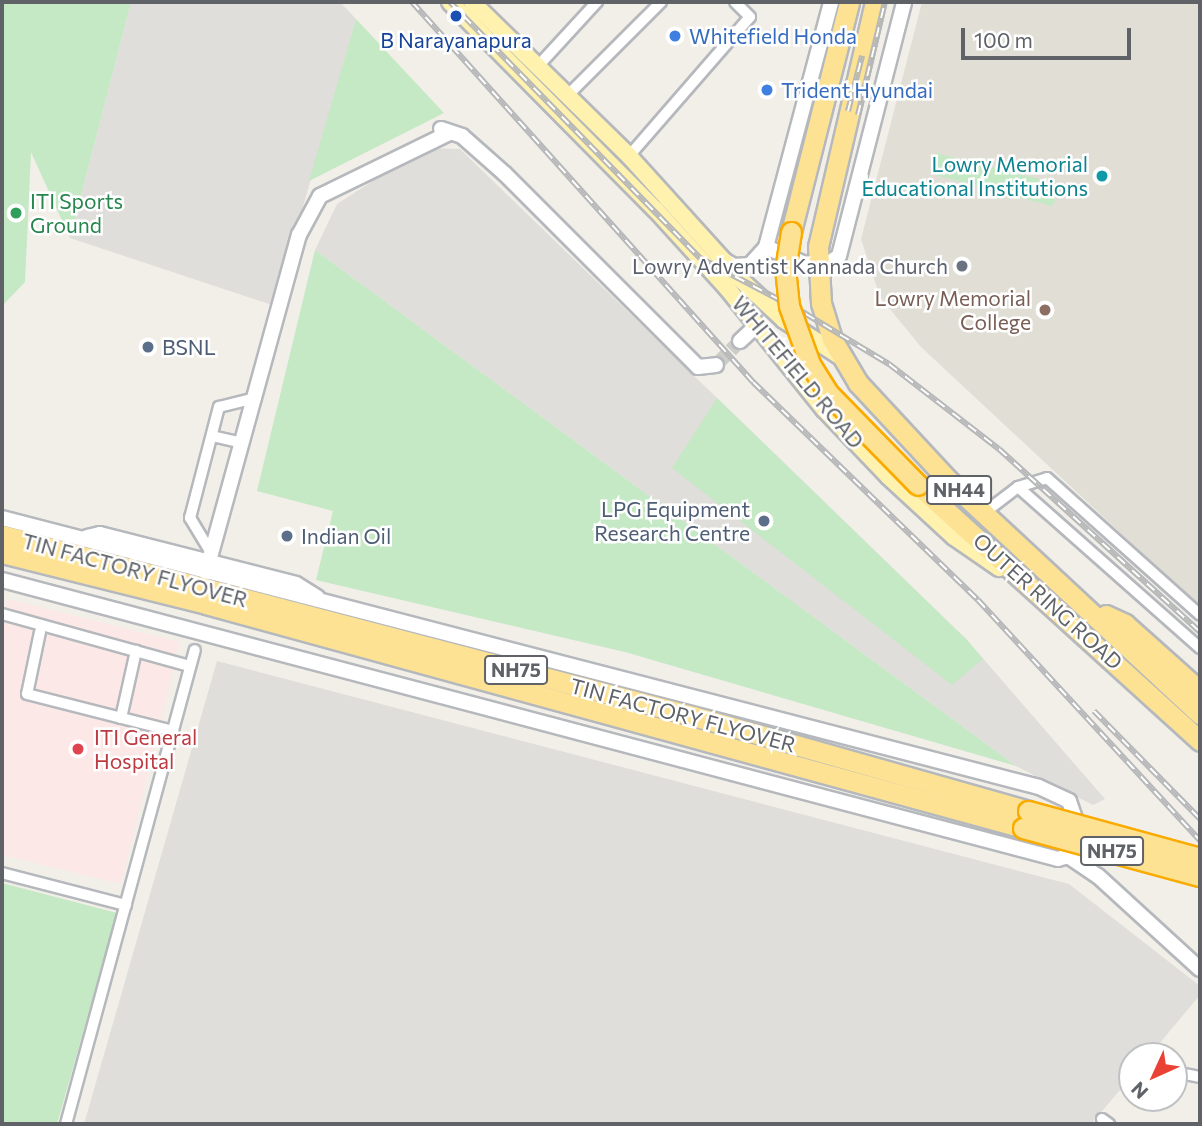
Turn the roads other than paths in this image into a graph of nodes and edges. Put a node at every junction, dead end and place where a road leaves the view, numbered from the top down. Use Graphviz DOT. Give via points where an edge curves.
graph roads {
  1 [pos="450,2"];
  2 [pos="597,2"];
  3 [pos="661,2"];
  4 [pos="735,2"];
  5 [pos="831,2"];
  6 [pos="849,2"];
  7 [pos="875,2"];
  8 [pos="904,2"];
  9 [pos="481,5"];
  10 [pos="540,65"];
  11 [pos="568,96"];
  12 [pos="629,156"];
  13 [pos="496,171"];
  14 [pos="766,247"];
  15 [pos="719,257"];
  16 [pos="819,270"];
  17 [pos="756,326"];
  18 [pos="740,341"];
  19 [pos="841,357"];
  20 [pos="256,398"];
  21 [pos="212,436"];
  22 [pos="243,443"];
  23 [pos="1018,487"];
  24 [pos="984,513"];
  25 [pos="2,518"];
  26 [pos="2,535"];
  27 [pos="2,553"];
  28 [pos="208,562"];
  29 [pos="2,580"];
  30 [pos="1048,602"];
  31 [pos="1092,609"];
  32 [pos="2,614"];
  33 [pos="1200,615"];
  34 [pos="40,632"];
  35 [pos="1200,648"];
  36 [pos="195,650"];
  37 [pos="136,651"];
  38 [pos="190,666"];
  39 [pos="1200,691"];
  40 [pos="1200,714"];
  41 [pos="121,718"];
  42 [pos="173,731"];
  43 [pos="1200,741"];
  44 [pos="1026,819"];
  45 [pos="1068,856"];
  46 [pos="1200,858"];
  47 [pos="2,873"];
  48 [pos="1200,876"];
  49 [pos="126,905"];
  50 [pos="1200,969"];
  51 [pos="66,1124"];
  1 -- 17 [label="main road, WHITEFIELD ROAD" via="600,151 727,288"];
  2 -- 10 [label="street"];
  3 -- 11 [label="street"];
  4 -- 12 [label="street" via="750,17"];
  5 -- 14 [label="street"];
  6 -- 30 [label="highway, OUTER RING ROAD / NH44, bridge" via="791,232 785,268 794,329 829,394 918,485"];
  7 -- 16 [label="highway, OUTER RING ROAD / NH44" via="824,211"];
  8 -- 16 [label="street" via="839,257"];
  9 -- 10 [label="main road, WHITEFIELD ROAD"];
  10 -- 11 [label="main road, WHITEFIELD ROAD"];
  11 -- 12 [label="main road, WHITEFIELD ROAD"];
  12 -- 15 [label="main road, WHITEFIELD ROAD"];
  13 -- 13 [label="street" via="698,367 715,367 699,372 499,180"];
  13 -- 20 [label="street" via="463,136 449,133 320,196 299,234"];
  14 -- 15 [label="street" via="757,260 742,267"];
  14 -- 16 [label="street"];
  15 -- 19 [label="main road, WHITEFIELD ROAD" via="784,320"];
  16 -- 19 [label="highway, OUTER RING ROAD / NH44" via="821,303"];
  17 -- 18 [label="street"];
  17 -- 30 [label="main road, WHITEFIELD ROAD" via="888,477 954,537"];
  19 -- 24 [label="highway, OUTER RING ROAD / NH44" via="882,411"];
  20 -- 21 [label="street" via="219,407"];
  20 -- 22 [label="street"];
  21 -- 22 [label="street"];
  21 -- 28 [label="street" via="190,519"];
  22 -- 28 [label="street"];
  23 -- 24 [label="street"];
  23 -- 33 [label="street" via="1047,478"];
  23 -- 35 [label="street"];
  24 -- 31 [label="highway, OUTER RING ROAD / NH44"];
  25 -- 28 [label="street" via="87,537 100,534"];
  26 -- 44 [label="highway, TIN FACTORY FLYOVER / NH75" via="692,716"];
  27 -- 44 [label="highway, TIN FACTORY FLYOVER / NH75" via="206,604 532,697"];
  28 -- 45 [label="street" via="296,584 317,597 1054,792 1075,811 1080,833"];
  29 -- 45 [label="street" via="1058,859"];
  30 -- 43 [label="highway, OUTER RING ROAD / NH44"];
  31 -- 39 [label="highway, OUTER RING ROAD" via="1125,624"];
  31 -- 40 [label="highway, OUTER RING ROAD / NH44"];
  32 -- 37 [label="street"];
  34 -- 41 [label="street" via="27,694"];
  36 -- 38 [label="street"];
  37 -- 38 [label="street"];
  37 -- 41 [label="street"];
  38 -- 42 [label="street"];
  41 -- 42 [label="street"];
  42 -- 49 [label="street"];
  44 -- 46 [label="highway, TIN FACTORY FLYOVER / NH75, bridge"];
  44 -- 48 [label="highway, TIN FACTORY FLYOVER / NH75, bridge"];
  45 -- 50 [label="street" via="1098,876"];
  47 -- 49 [label="street"];
  49 -- 51 [label="street"];
}
